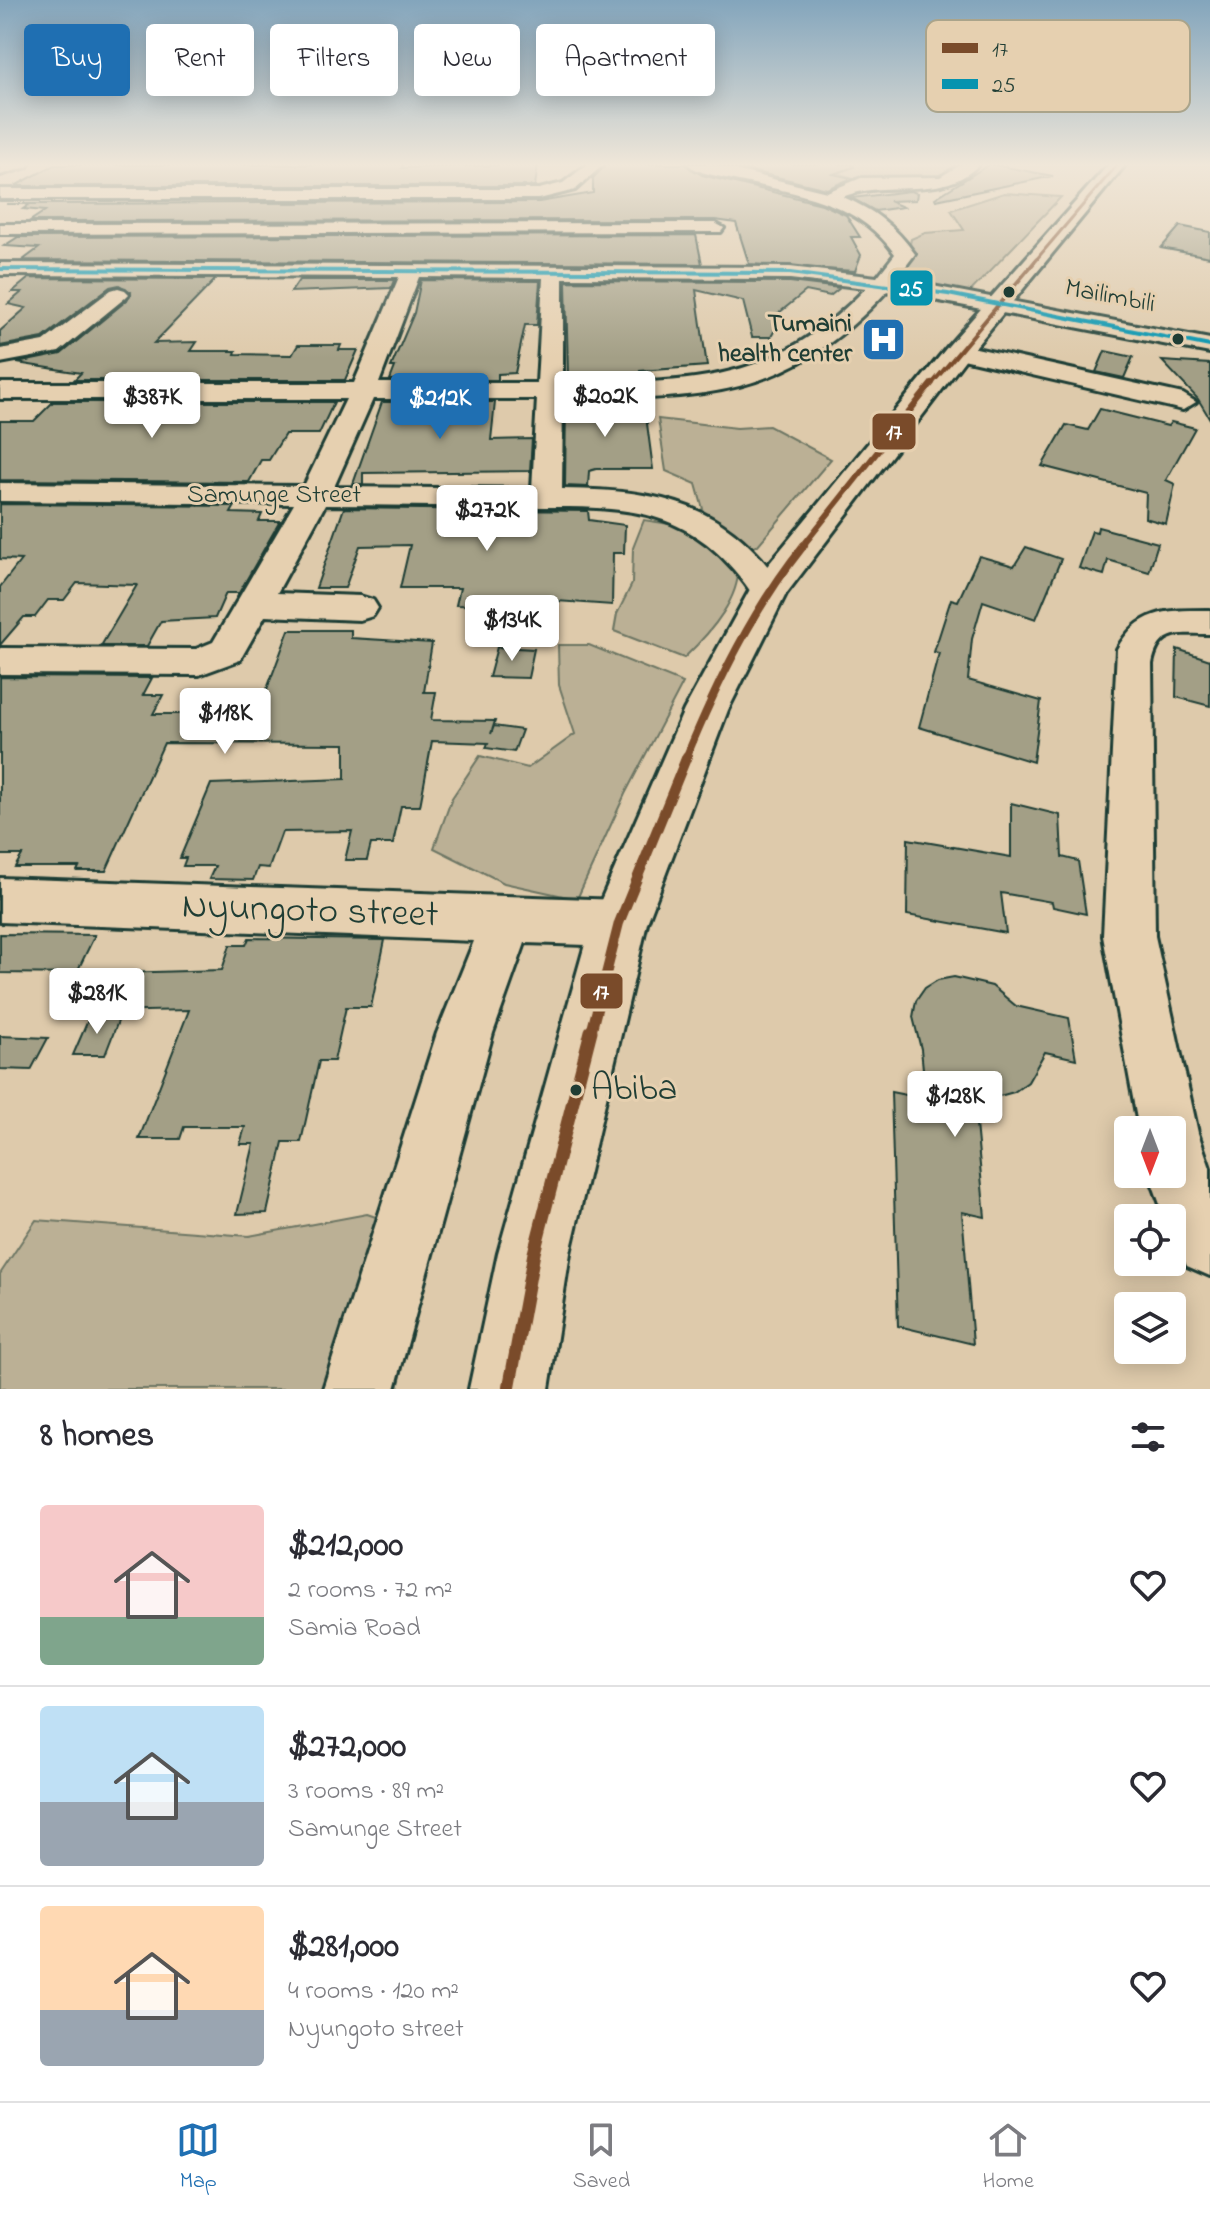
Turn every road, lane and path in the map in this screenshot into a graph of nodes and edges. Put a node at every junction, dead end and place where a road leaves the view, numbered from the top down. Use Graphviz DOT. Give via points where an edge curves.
graph roads {
  1 [pos="347,228"];
  2 [pos="0,229"];
  3 [pos="62,229"];
  4 [pos="361,229"];
  5 [pos="714,229"];
  6 [pos="886,229"];
  7 [pos="1063,229"];
  8 [pos="723,250"];
  9 [pos="0,269"];
  10 [pos="318,271"];
  11 [pos="411,273"];
  12 [pos="553,273"];
  13 [pos="884,284"];
  14 [pos="118,294"];
  15 [pos="1004,299"];
  16 [pos="1210,335"];
  17 [pos="1210,346"];
  18 [pos="958,351"];
  19 [pos="0,356"];
  20 [pos="364,389"];
  21 [pos="0,391"];
  22 [pos="552,391"];
  23 [pos="1183,402"];
  24 [pos="0,492"];
  25 [pos="547,495"];
  26 [pos="314,497"];
  27 [pos="768,591"];
  28 [pos="255,604"];
  29 [pos="360,608"];
  30 [pos="1210,622"];
  31 [pos="0,661"];
  32 [pos="0,900"];
  33 [pos="508,919"];
  34 [pos="619,923"];
  35 [pos="1166,1116"];
  36 [pos="1184,1188"];
  37 [pos="1210,1243"];
  38 [pos="359,1389"];
  39 [pos="509,1389"];
  1 -- 10 [label="street"];
  2 -- 3 [label="street"];
  4 -- 8 [label="street"];
  5 -- 8 [label="street"];
  6 -- 13 [label="street" via="905,254"];
  7 -- 15 [label="highway"];
  8 -- 12 [label="street"];
  8 -- 13 [label="street" via="806,274"];
  9 -- 10 [label="street"];
  10 -- 11 [label="street"];
  11 -- 12 [label="street"];
  11 -- 20 [label="street"];
  12 -- 22 [label="street"];
  13 -- 15 [label="street"];
  13 -- 22 [label="street" via="816,343 761,374 716,387 673,391"];
  14 -- 19 [label="street" via="51,347"];
  15 -- 16 [label="street, Mailimbili"];
  15 -- 17 [label="street, Mailimbili"];
  15 -- 18 [label="highway"];
  18 -- 23 [label="street"];
  18 -- 27 [label="highway"];
  20 -- 21 [label="street"];
  20 -- 22 [label="street"];
  20 -- 26 [label="street"];
  22 -- 25 [label="street"];
  24 -- 26 [label="street, Samunge Street"];
  25 -- 26 [label="street, Samunge Street"];
  25 -- 27 [label="street, Samunge Street" via="628,499 678,512 720,534 750,560"];
  26 -- 28 [label="street"];
  27 -- 34 [label="highway" via="706,710"];
  28 -- 29 [label="street"];
  28 -- 31 [label="street" via="227,651 199,662"];
  30 -- 35 [label="street" via="1146,631 1135,646 1133,664 1129,936"];
  32 -- 33 [label="street, Nyungoto street"];
  33 -- 34 [label="street, Nyungoto street"];
  33 -- 38 [label="street" via="465,1033"];
  34 -- 39 [label="highway" via="534,1253"];
  36 -- 37 [label="street"];
}
